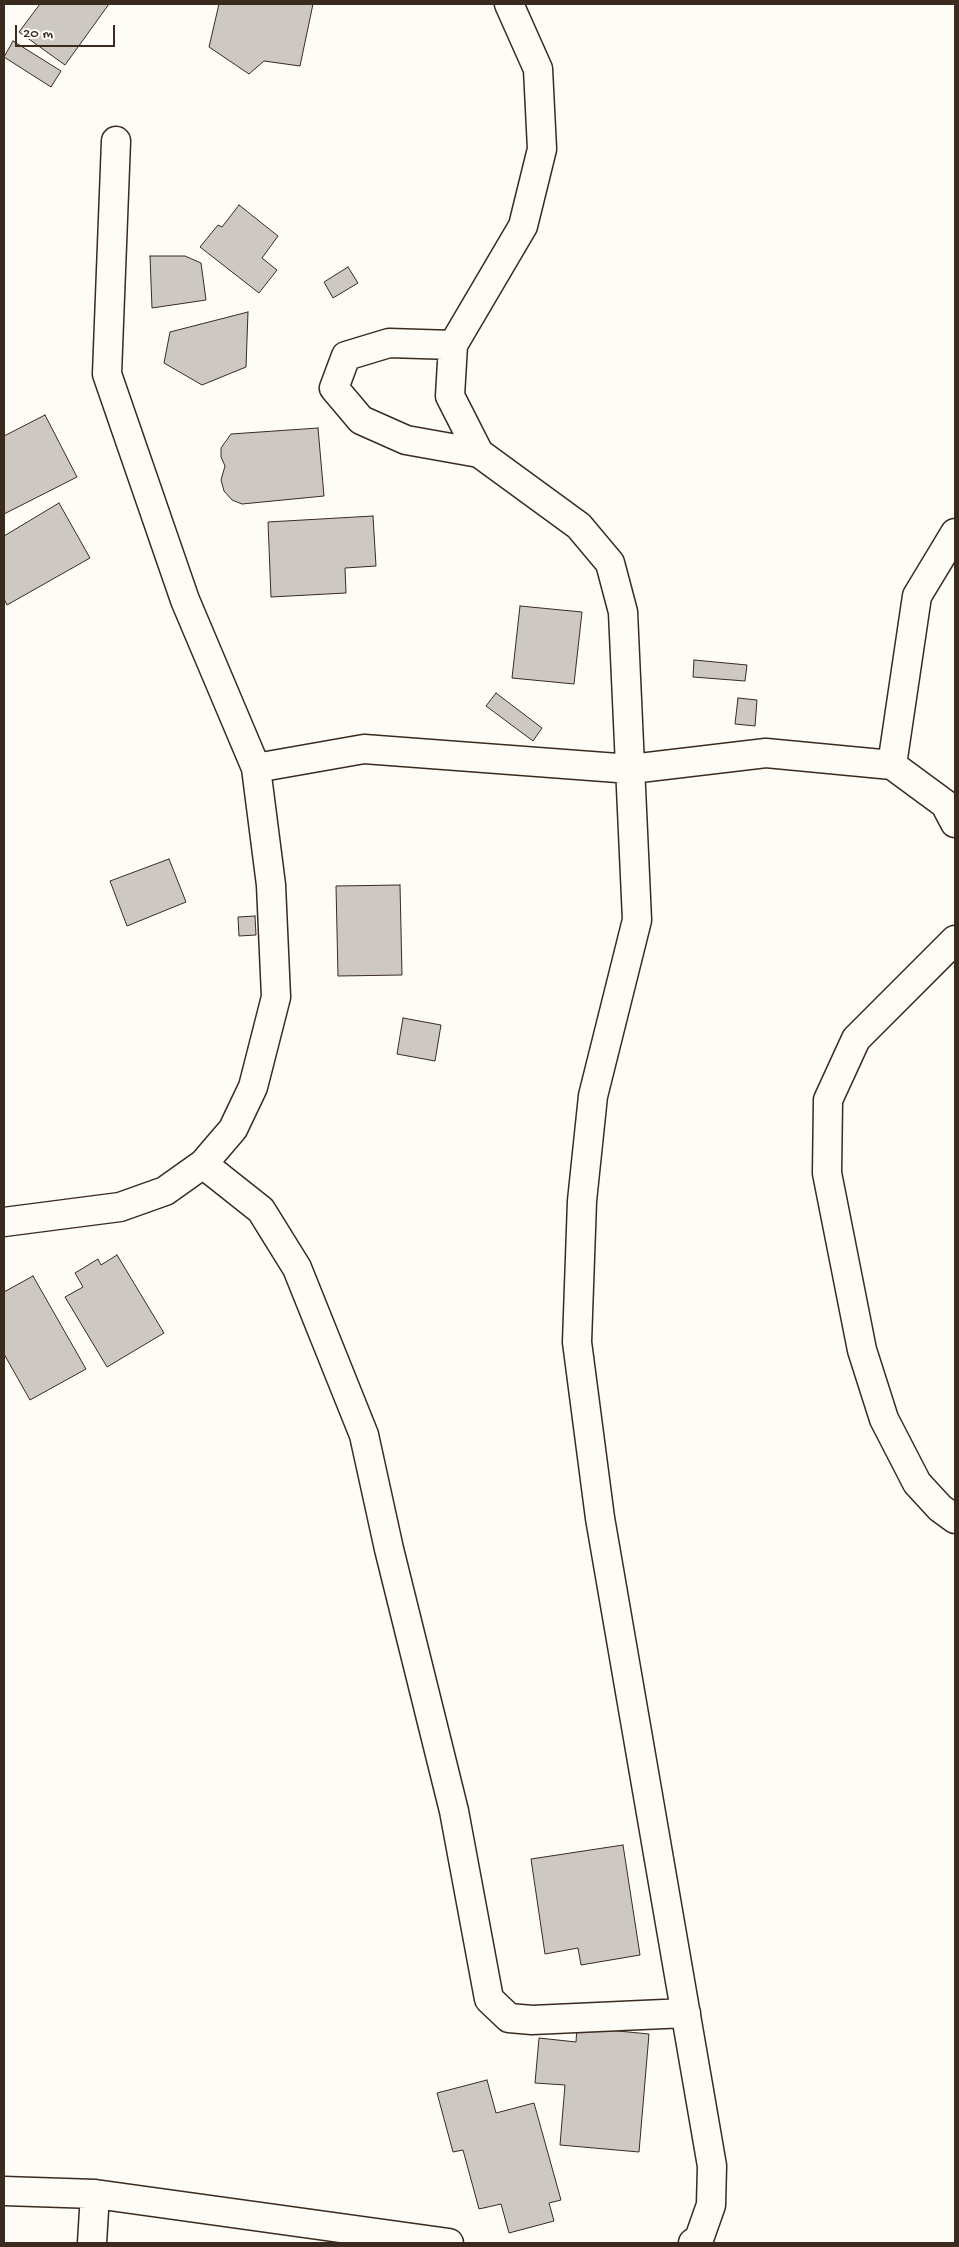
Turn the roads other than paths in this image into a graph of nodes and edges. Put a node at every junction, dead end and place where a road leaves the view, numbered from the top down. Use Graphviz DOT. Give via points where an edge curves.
graph roads {
  1 [pos="509,4"];
  2 [pos="116,141"];
  3 [pos="453,345"];
  4 [pos="479,453"];
  5 [pos="955,533"];
  6 [pos="892,765"];
  7 [pos="256,768"];
  8 [pos="631,769"];
  9 [pos="955,823"];
  10 [pos="955,940"];
  11 [pos="203,1164"];
  12 [pos="4,1222"];
  13 [pos="955,1519"];
  14 [pos="686,2013"];
  15 [pos="4,2191"];
  16 [pos="95,2194"];
  17 [pos="92,2243"];
  18 [pos="449,2243"];
  19 [pos="693,2243"];
  1 -- 3 [label="street" via="538,69 542,149 523,226"];
  2 -- 7 [label="street" via="107,374 185,600"];
  3 -- 4 [label="street" via="450,396"];
  3 -- 4 [label="street" via="389,343 346,356 334,388 361,420 406,440"];
  4 -- 8 [label="street" via="579,526 610,563 623,612"];
  5 -- 6 [label="street" via="917,596"];
  6 -- 8 [label="street" via="766,753"];
  6 -- 9 [label="street" via="945,804"];
  7 -- 8 [label="street" via="364,749"];
  7 -- 11 [label="street" via="271,885 276,997 253,1087 233,1129"];
  8 -- 14 [label="street" via="637,920 593,1096 582,1201 577,1342 600,1518"];
  10 -- 13 [label="street" via="856,1039 828,1100 827,1174 862,1350 884,1419 917,1483"];
  11 -- 12 [label="street" via="165,1191 120,1207"];
  11 -- 14 [label="street" via="261,1210 297,1268 364,1435 454,1811 489,1999 509,2018 532,2020"];
  14 -- 19 [label="street" via="712,2166 711,2205 699,2239"];
  15 -- 16 [label="street"];
  16 -- 17 [label="street"];
  16 -- 18 [label="street"];
}
